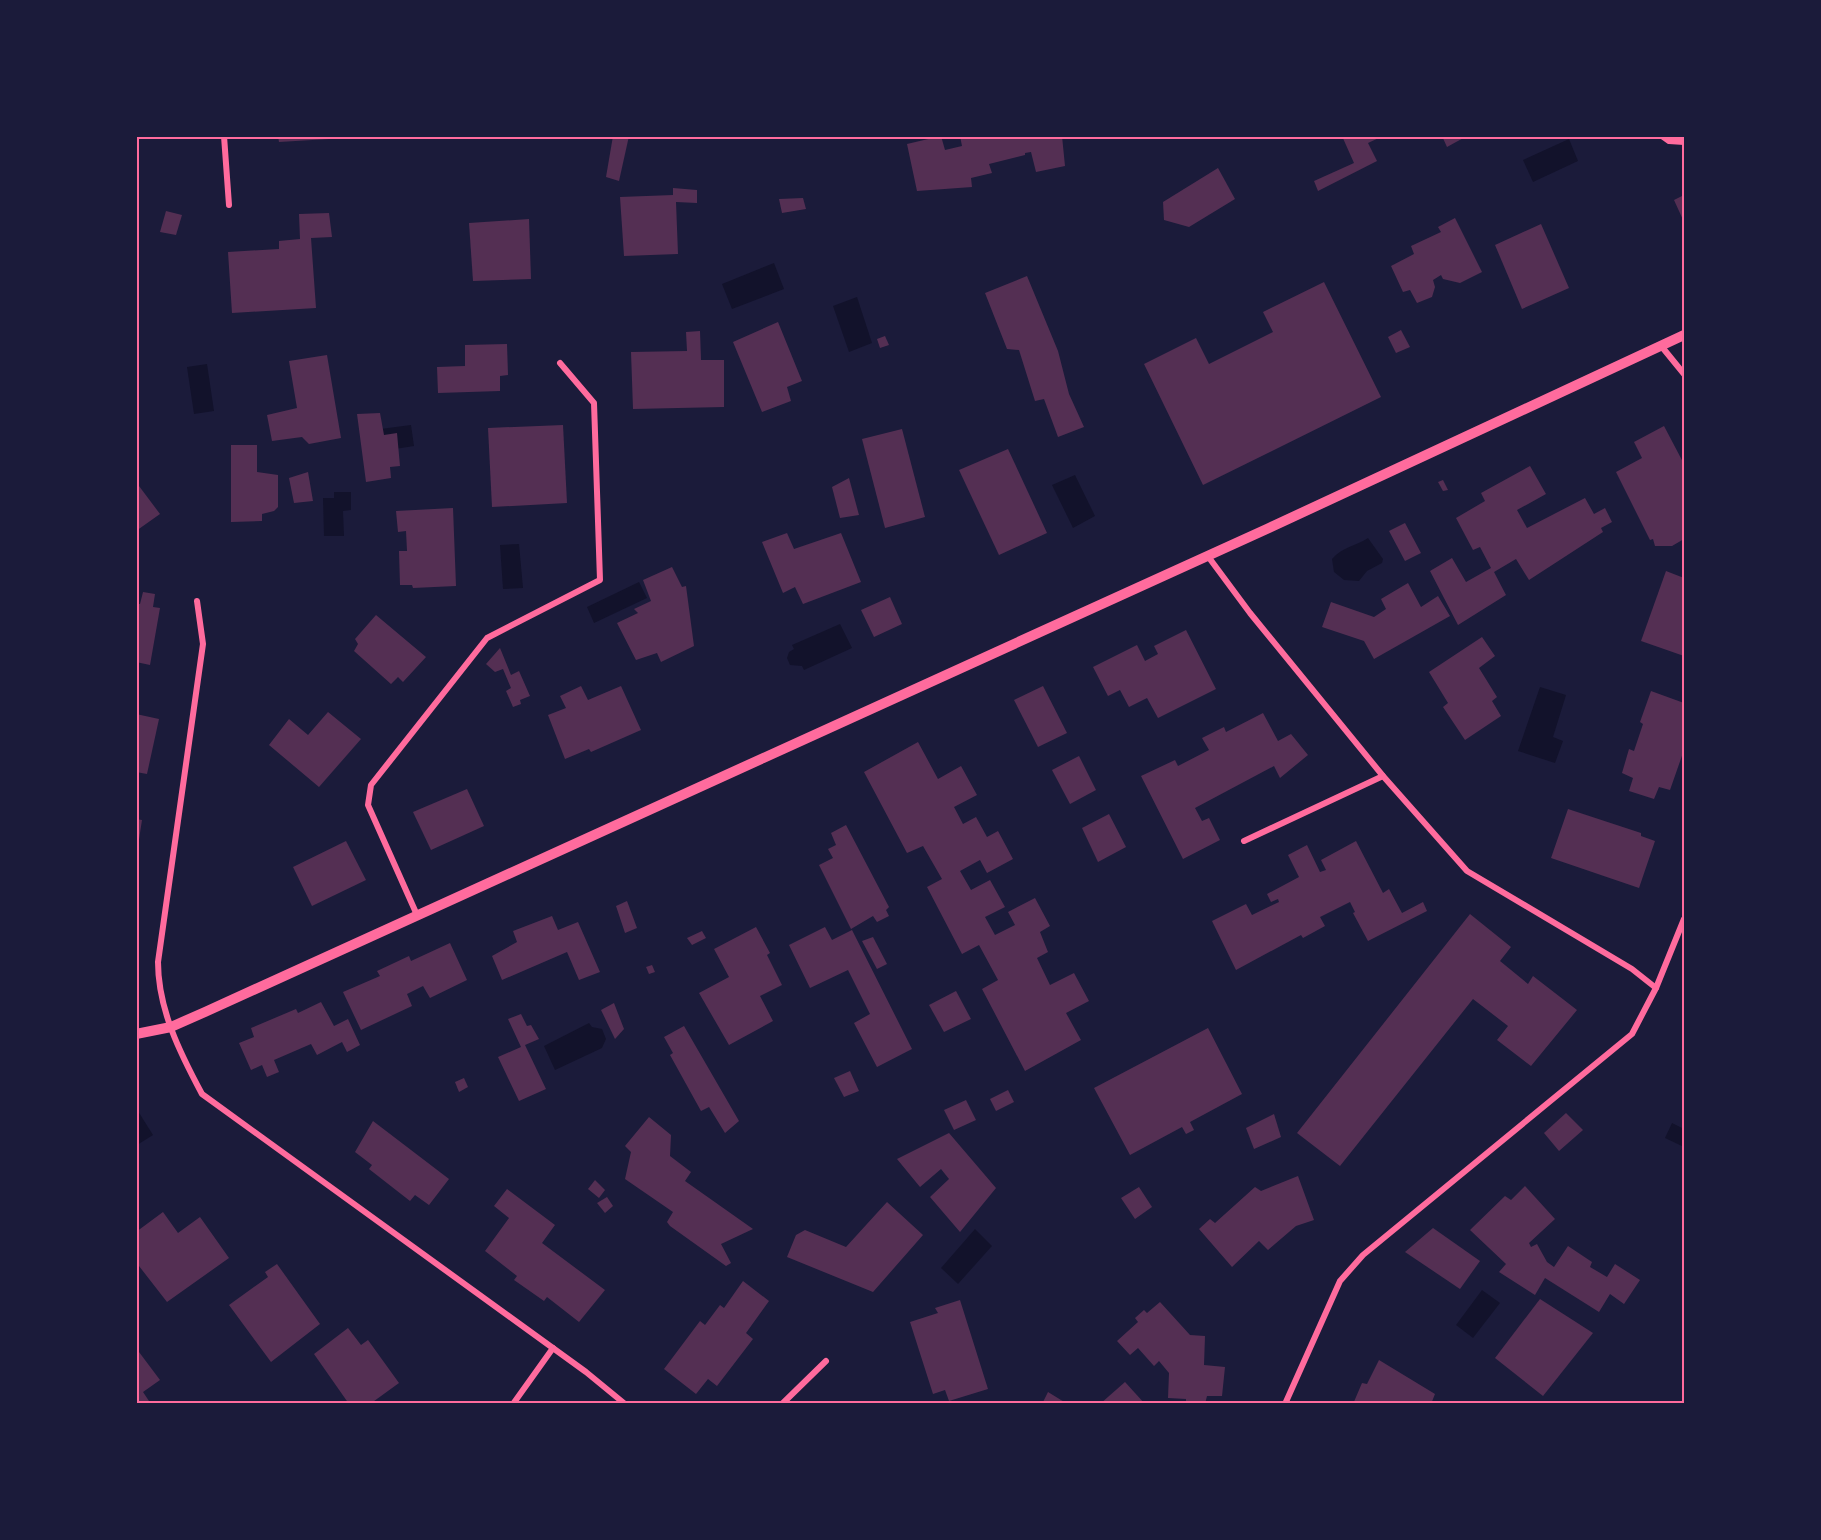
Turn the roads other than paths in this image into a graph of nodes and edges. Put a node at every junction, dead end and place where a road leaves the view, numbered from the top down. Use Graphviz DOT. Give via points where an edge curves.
graph roads {
  1 [pos="224,136"];
  2 [pos="1662,136"];
  3 [pos="1684,142"];
  4 [pos="229,205"];
  5 [pos="1684,335"];
  6 [pos="1662,347"];
  7 [pos="560,363"];
  8 [pos="1684,374"];
  9 [pos="1207,555"];
  10 [pos="197,600"];
  11 [pos="1383,776"];
  12 [pos="1244,840"];
  13 [pos="417,915"];
  14 [pos="1684,919"];
  15 [pos="1656,988"];
  16 [pos="171,1027"];
  17 [pos="136,1034"];
  18 [pos="553,1348"];
  19 [pos="825,1361"];
  20 [pos="513,1404"];
  21 [pos="625,1404"];
  22 [pos="782,1404"];
  23 [pos="1285,1404"];
  1 -- 4 [label="street"];
  2 -- 3 [label="street"];
  5 -- 6 [label="street"];
  6 -- 8 [label="street"];
  6 -- 9 [label="street"];
  7 -- 13 [label="street" via="594,402 600,580 488,638 371,785 368,805"];
  9 -- 11 [label="street"];
  9 -- 13 [label="street"];
  10 -- 16 [label="street" via="203,644 158,962 158,987"];
  11 -- 12 [label="street"];
  11 -- 15 [label="street" via="1467,871 1632,969"];
  13 -- 16 [label="street"];
  14 -- 15 [label="street"];
  15 -- 23 [label="street" via="1632,1034 1363,1255 1340,1281"];
  16 -- 17 [label="street"];
  16 -- 18 [label="street" via="202,1094"];
  18 -- 20 [label="street"];
  18 -- 21 [label="street"];
  19 -- 22 [label="street"];
}
